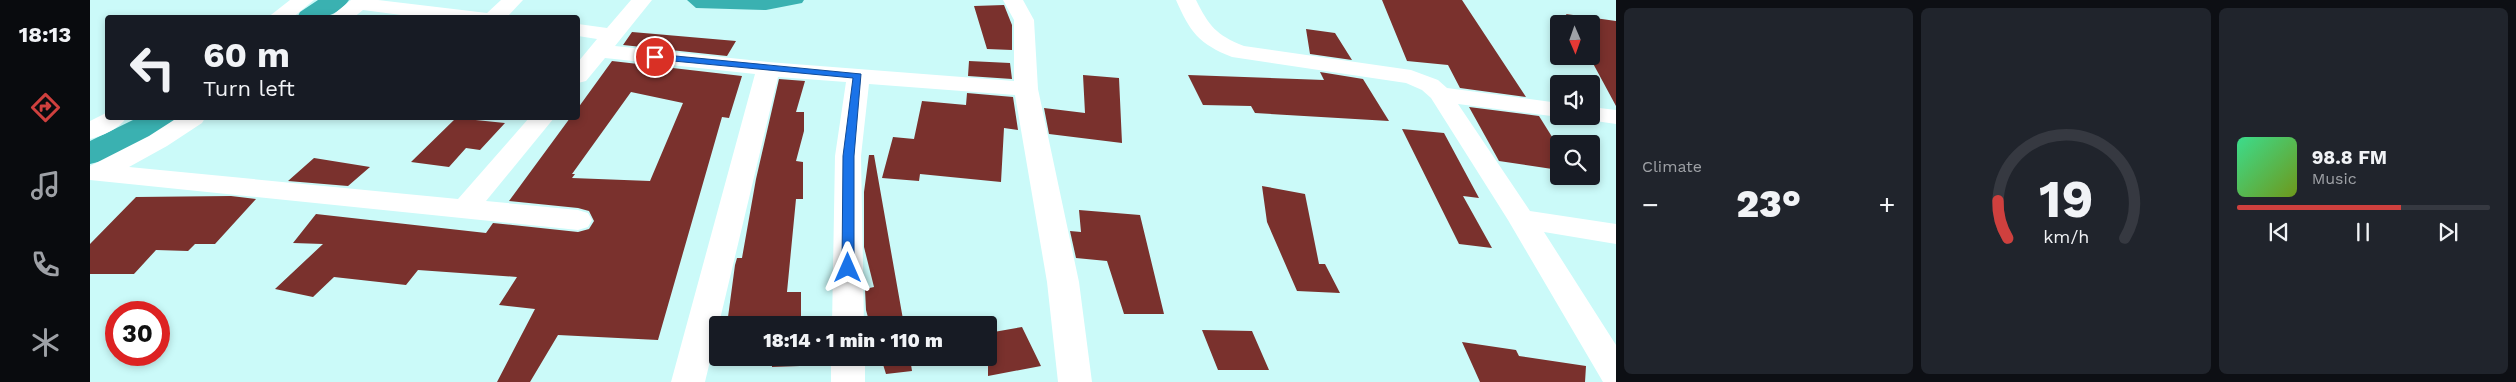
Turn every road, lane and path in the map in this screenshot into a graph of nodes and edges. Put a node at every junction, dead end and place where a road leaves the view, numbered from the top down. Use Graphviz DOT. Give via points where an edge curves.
graph roads {
  1 [pos="304,0"];
  2 [pos="513,0"];
  3 [pos="642,0"];
  4 [pos="1013,0"];
  5 [pos="1186,0"];
  6 [pos="362,2"];
  7 [pos="282,15"];
  8 [pos="343,15"];
  9 [pos="460,15"];
  10 [pos="496,15"];
  11 [pos="580,31"];
  12 [pos="606,43"];
  13 [pos="768,69"];
  14 [pos="580,74"];
  15 [pos="858,76"];
  16 [pos="1026,89"];
  17 [pos="1440,94"];
  18 [pos="1550,109"];
  19 [pos="1600,115"];
  20 [pos="1616,117"];
  21 [pos="110,120"];
  22 [pos="190,120"];
  23 [pos="540,120"];
  24 [pos="90,131"];
  25 [pos="95,174"];
  26 [pos="465,208"];
  27 [pos="1521,219"];
  28 [pos="578,220"];
  29 [pos="1616,234"];
  30 [pos="848,316"];
  31 [pos="848,366"];
  32 [pos="1616,374"];
  33 [pos="688,382"];
  34 [pos="848,382"];
  35 [pos="1075,382"];
  1 -- 7 [label="street"];
  2 -- 10 [label="street"];
  3 -- 12 [label="street"];
  4 -- 16 [label="street" via="1024,20"];
  5 -- 17 [label="street" via="1200,30 1214,42 1240,52 1412,78 1430,85"];
  6 -- 8 [label="street"];
  6 -- 9 [label="street"];
  11 -- 12 [label="street"];
  12 -- 13 [label="street"];
  12 -- 14 [label="street"];
  13 -- 15 [label="street"];
  13 -- 33 [label="street"];
  15 -- 16 [label="street"];
  15 -- 30 [label="street" via="848,156"];
  16 -- 35 [label="street" via="1063,282"];
  17 -- 18 [label="street"];
  17 -- 27 [label="street"];
  19 -- 20 [label="street"];
  21 -- 24 [label="street"];
  22 -- 25 [label="street"];
  23 -- 26 [label="street"];
  25 -- 26 [label="street"];
  26 -- 28 [label="street"];
  27 -- 29 [label="street"];
  27 -- 32 [label="street"];
  31 -- 34 [label="street"];
}
